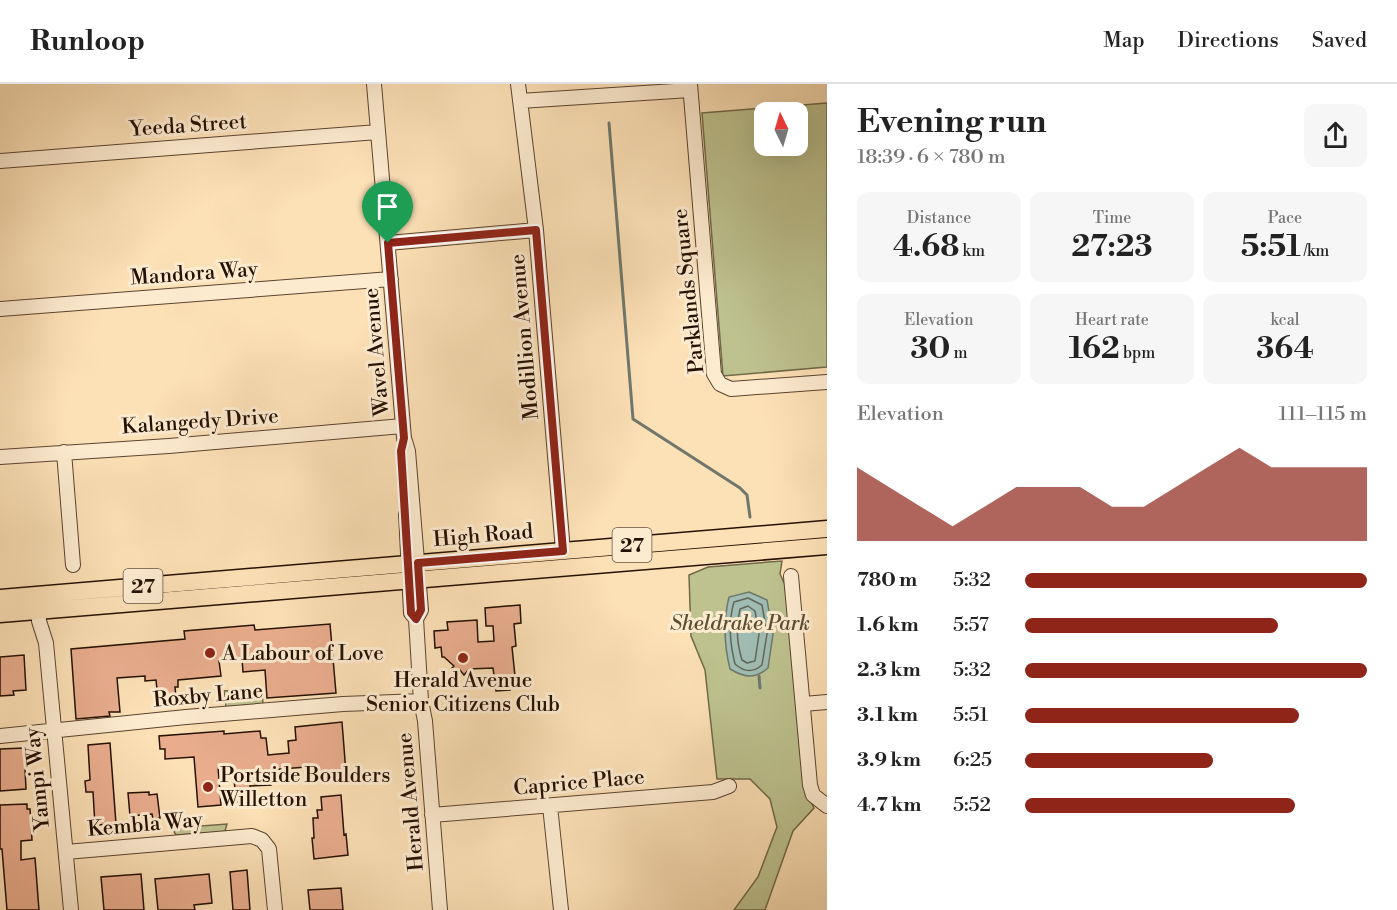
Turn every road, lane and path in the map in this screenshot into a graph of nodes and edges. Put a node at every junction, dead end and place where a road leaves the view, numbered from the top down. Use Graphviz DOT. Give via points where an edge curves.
graph roads {
  1 [pos="374,84"];
  2 [pos="519,84"];
  3 [pos="690,87"];
  4 [pos="520,101"];
  5 [pos="378,132"];
  6 [pos="0,161"];
  7 [pos="536,230"];
  8 [pos="388,243"];
  9 [pos="391,279"];
  10 [pos="0,309"];
  11 [pos="827,382"];
  12 [pos="404,432"];
  13 [pos="64,452"];
  14 [pos="0,456"];
  15 [pos="827,529"];
  16 [pos="827,546"];
  17 [pos="563,551"];
  18 [pos="73,565"];
  19 [pos="413,572"];
  20 [pos="791,576"];
  21 [pos="0,598"];
  22 [pos="44,603"];
  23 [pos="0,614"];
  24 [pos="421,701"];
  25 [pos="827,702"];
  26 [pos="804,704"];
  27 [pos="53,732"];
  28 [pos="0,736"];
  29 [pos="729,786"];
  30 [pos="550,806"];
  31 [pos="827,806"];
  32 [pos="432,815"];
  33 [pos="66,852"];
  34 [pos="71,910"];
  35 [pos="274,910"];
  36 [pos="440,910"];
  37 [pos="561,910"];
  1 -- 5 [label="street, Wavel Avenue"];
  2 -- 4 [label="street, Modillion Avenue"];
  3 -- 4 [label="street"];
  3 -- 11 [label="street, Parklands Square" via="714,374 720,384 732,389"];
  4 -- 7 [label="street, Modillion Avenue"];
  5 -- 6 [label="street, Yeeda Street"];
  5 -- 8 [label="street, Wavel Avenue"];
  7 -- 8 [label="street"];
  7 -- 17 [label="street, Modillion Avenue"];
  8 -- 9 [label="street, Wavel Avenue"];
  9 -- 10 [label="street, Mandora Way"];
  9 -- 12 [label="street, Wavel Avenue"];
  12 -- 13 [label="street, Kalangedy Drive"];
  12 -- 19 [label="street, Wavel Avenue" via="401,451"];
  13 -- 14 [label="street, Kalangedy Drive"];
  13 -- 18 [label="street"];
  15 -- 17 [label="main road, High Road / 27"];
  16 -- 19 [label="main road, High Road / 27"];
  17 -- 19 [label="main road, High Road / 27"];
  19 -- 22 [label="main road, High Road / 27"];
  19 -- 24 [label="street, Herald Avenue" via="421,610 416,619"];
  20 -- 26 [label="street"];
  21 -- 22 [label="main road, High Road / 27"];
  22 -- 23 [label="main road, High Road / 27"];
  22 -- 27 [label="street, Yampi Way" via="51,620 46,644"];
  24 -- 27 [label="street, Roxby Lane" via="186,717"];
  24 -- 32 [label="street, Herald Avenue"];
  25 -- 26 [label="street"];
  26 -- 31 [label="street" via="810,785 813,795"];
  27 -- 28 [label="street, Roxby Lane"];
  27 -- 33 [label="street, Yampi Way"];
  29 -- 30 [label="street, Caprice Place" via="713,792"];
  30 -- 32 [label="street, Caprice Place"];
  30 -- 37 [label="street"];
  32 -- 36 [label="street, Herald Avenue"];
  33 -- 34 [label="street, Yampi Way"];
  33 -- 35 [label="street, Kembla Way" via="252,836 269,849"];
}
